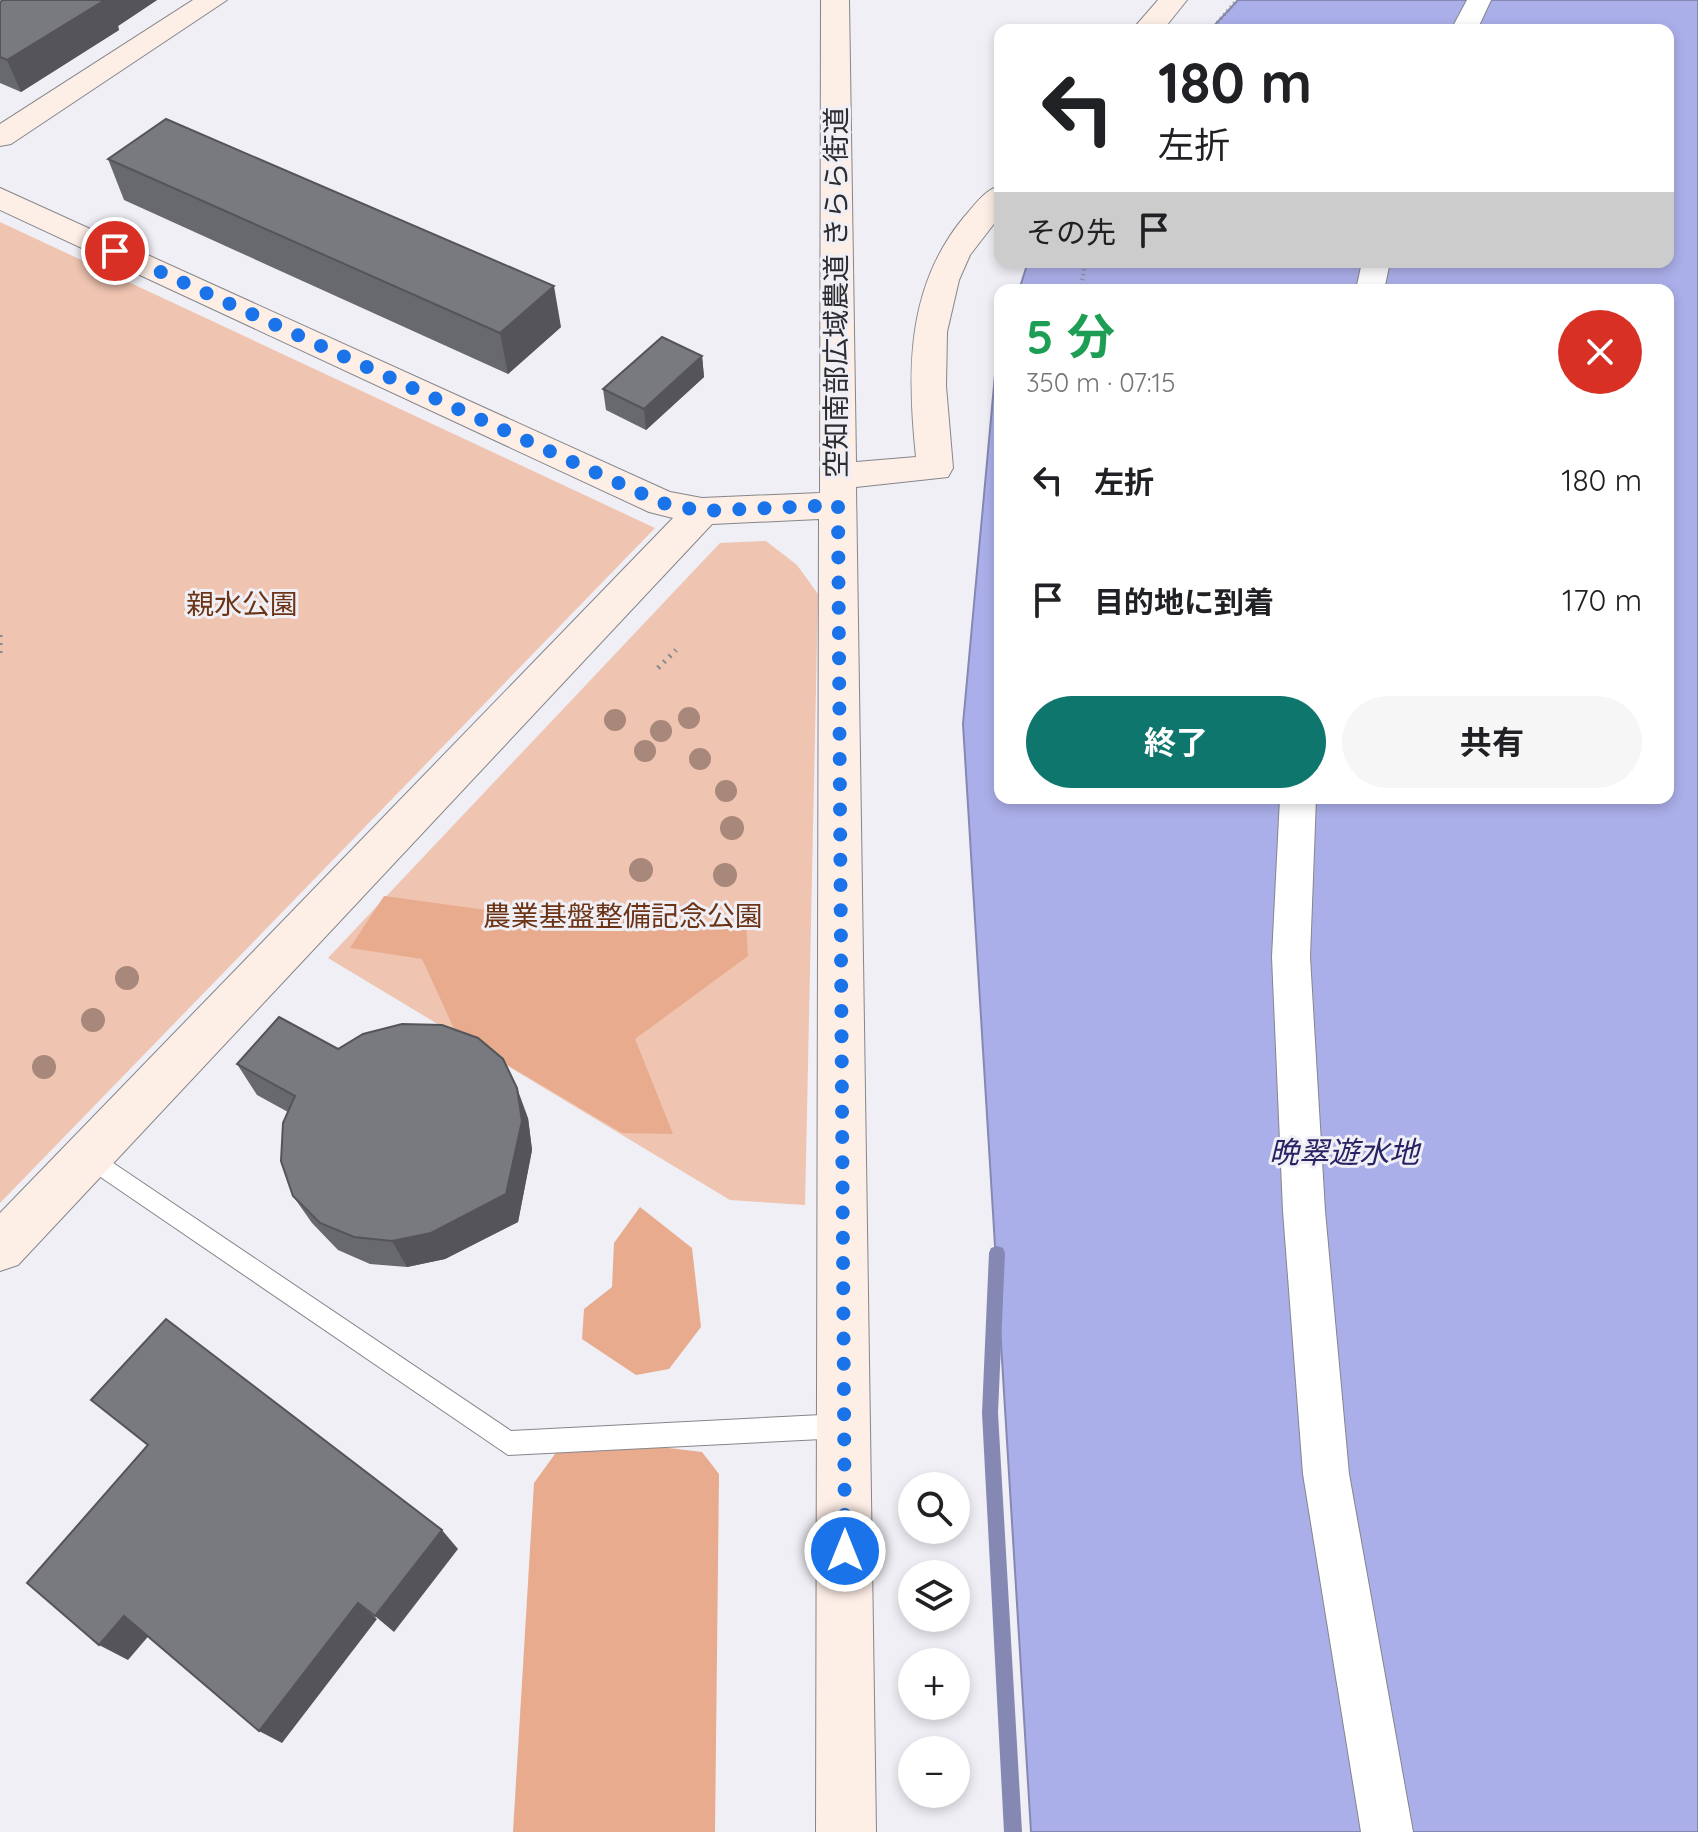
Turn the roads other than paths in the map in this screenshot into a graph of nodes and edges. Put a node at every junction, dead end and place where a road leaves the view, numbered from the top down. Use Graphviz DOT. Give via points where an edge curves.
graph roads {
  1 [pos="213,0"];
  2 [pos="835,0"];
  3 [pos="1173,0"];
  4 [pos="1479,0"];
  5 [pos="1152,24"];
  6 [pos="1467,24"];
  7 [pos="0,137"];
  8 [pos="0,198"];
  9 [pos="994,204"];
  10 [pos="838,490"];
  11 [pos="702,511"];
  12 [pos="1298,804"];
  13 [pos="88,1156"];
  14 [pos="0,1248"];
  15 [pos="844,1426"];
  16 [pos="846,1832"];
  17 [pos="1387,1832"];
  1 -- 7 [label="street"];
  2 -- 10 [label="street, 空知南部広域農道 きらら街道"];
  3 -- 5 [label="street"];
  4 -- 6 [label="street"];
  8 -- 11 [label="street" via="662,503"];
  9 -- 10 [label="street" via="954,254 930,315 927,388 935,468"];
  10 -- 11 [label="street"];
  10 -- 15 [label="street, 空知南部広域農道 きらら街道"];
  11 -- 13 [label="street"];
  12 -- 17 [label="street" via="1291,957 1304,1211 1325,1458"];
  13 -- 14 [label="street"];
  13 -- 15 [label="lane" via="508,1443"];
  15 -- 16 [label="street, 空知南部広域農道 きらら街道"];
}
